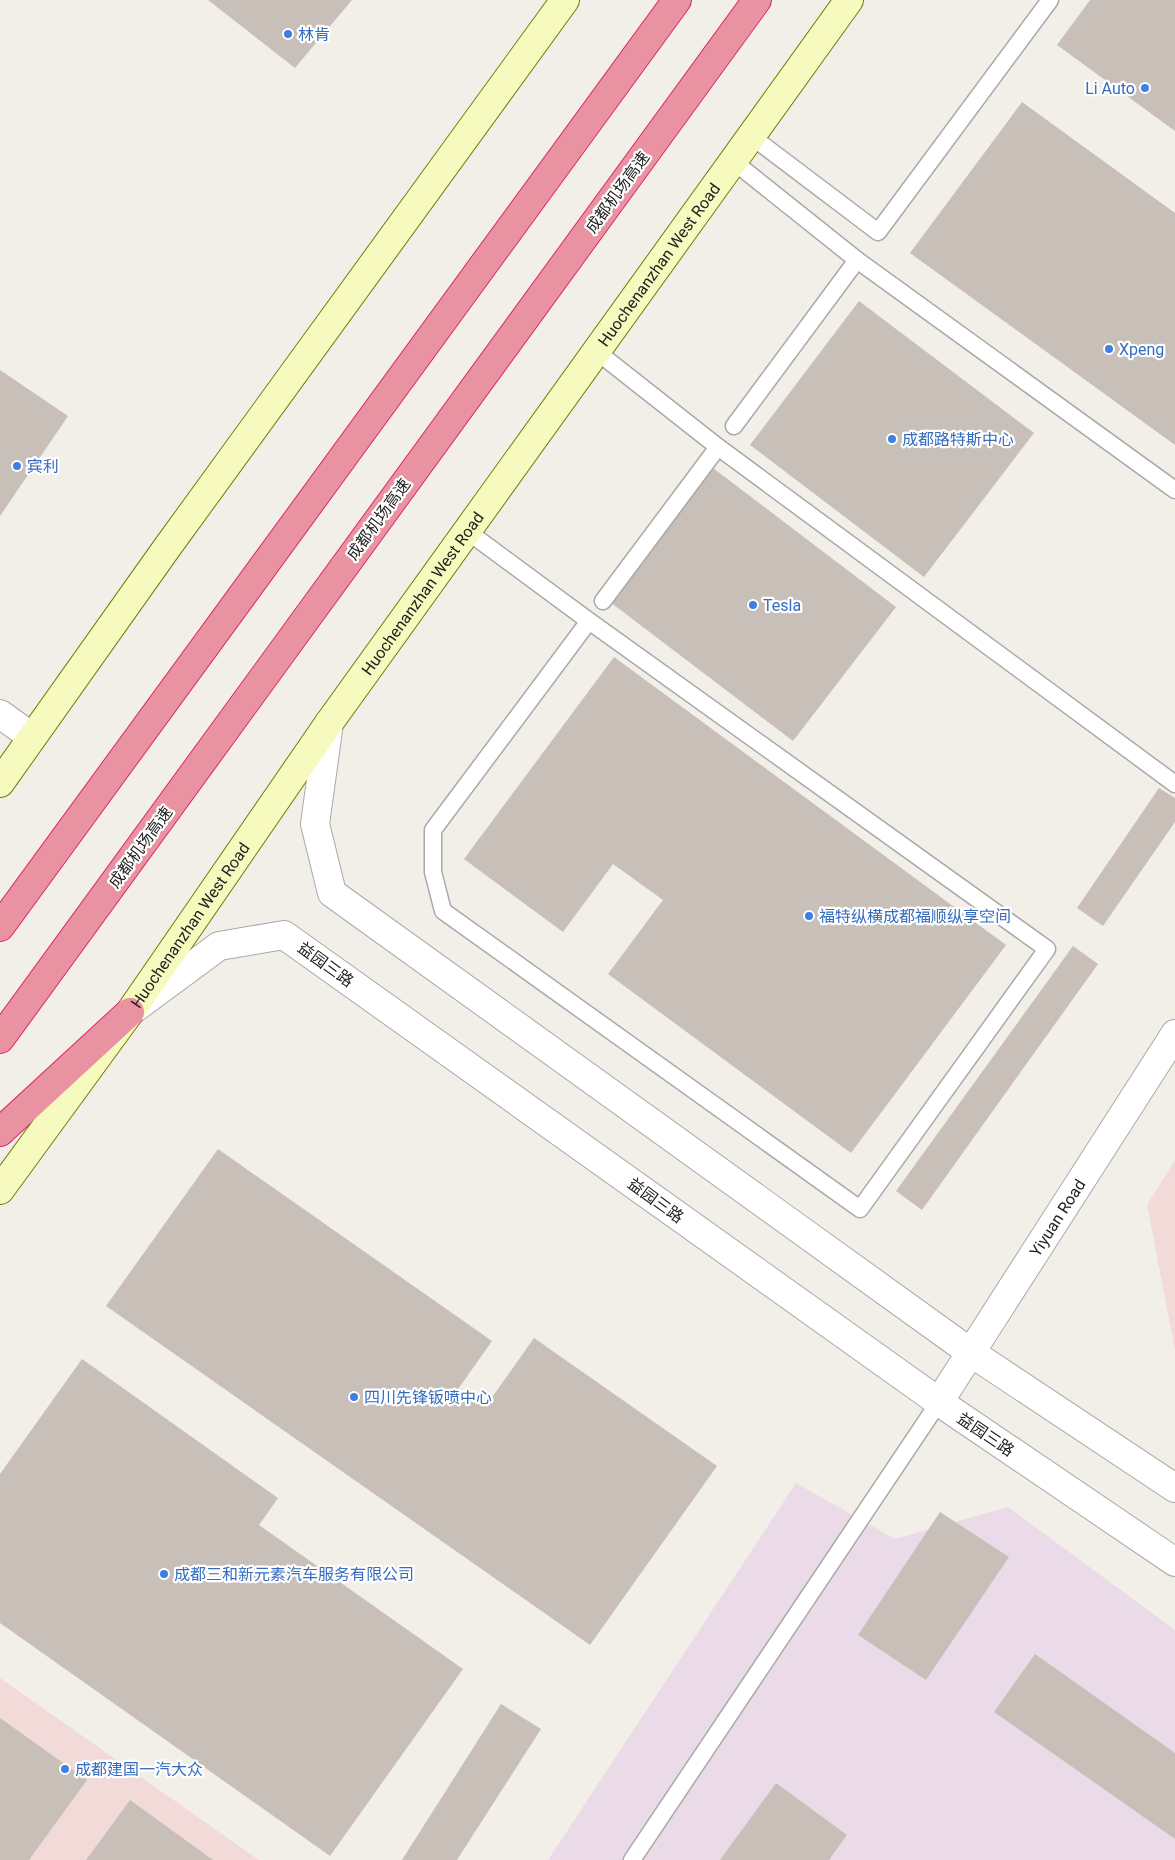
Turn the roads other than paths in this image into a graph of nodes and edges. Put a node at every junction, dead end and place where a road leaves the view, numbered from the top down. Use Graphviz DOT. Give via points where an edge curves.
graph roads {
  1 [pos="565,0"];
  2 [pos="677,0"];
  3 [pos="757,0"];
  4 [pos="849,0"];
  5 [pos="1050,0"];
  6 [pos="751,136"];
  7 [pos="733,162"];
  8 [pos="857,260"];
  9 [pos="596,351"];
  10 [pos="734,426"];
  11 [pos="718,447"];
  12 [pos="1175,490"];
  13 [pos="467,531"];
  14 [pos="604,601"];
  15 [pos="589,621"];
  16 [pos="0,714"];
  17 [pos="329,723"];
  18 [pos="32,737"];
  19 [pos="0,783"];
  20 [pos="1175,784"];
  21 [pos="0,927"];
  22 [pos="130,1012"];
  23 [pos="1175,1034"];
  24 [pos="0,1039"];
  25 [pos="0,1132"];
  26 [pos="0,1190"];
  27 [pos="970,1352"];
  28 [pos="939,1402"];
  29 [pos="1175,1488"];
  30 [pos="1175,1562"];
  31 [pos="632,1860"];
  1 -- 18 [label="main road"];
  2 -- 21 [label="highway"];
  3 -- 24 [label="highway, 成都机场高速"];
  4 -- 6 [label="main road, Huochenanzhan West Road"];
  5 -- 6 [label="lane" via="878,232"];
  6 -- 7 [label="main road, Huochenanzhan West Road"];
  7 -- 8 [label="lane"];
  7 -- 9 [label="main road, Huochenanzhan West Road"];
  8 -- 10 [label="lane"];
  8 -- 12 [label="lane"];
  9 -- 11 [label="lane"];
  9 -- 13 [label="main road, Huochenanzhan West Road"];
  11 -- 14 [label="lane"];
  11 -- 20 [label="lane"];
  13 -- 15 [label="lane"];
  13 -- 17 [label="main road, Huochenanzhan West Road"];
  15 -- 15 [label="lane" via="1047,949 860,1209 443,912 433,872 433,830"];
  16 -- 18 [label="street"];
  17 -- 22 [label="main road, Huochenanzhan West Road"];
  17 -- 27 [label="street" via="316,824 332,893"];
  18 -- 19 [label="main road"];
  22 -- 25 [label="highway"];
  22 -- 26 [label="main road, Huochenanzhan West Road"];
  22 -- 28 [label="street, 益园三路" via="219,946 284,934"];
  23 -- 27 [label="street, Yiyuan Road"];
  27 -- 28 [label="street, Yiyuan Road"];
  27 -- 29 [label="street"];
  28 -- 30 [label="street, 益园三路"];
  28 -- 31 [label="lane"];
}
